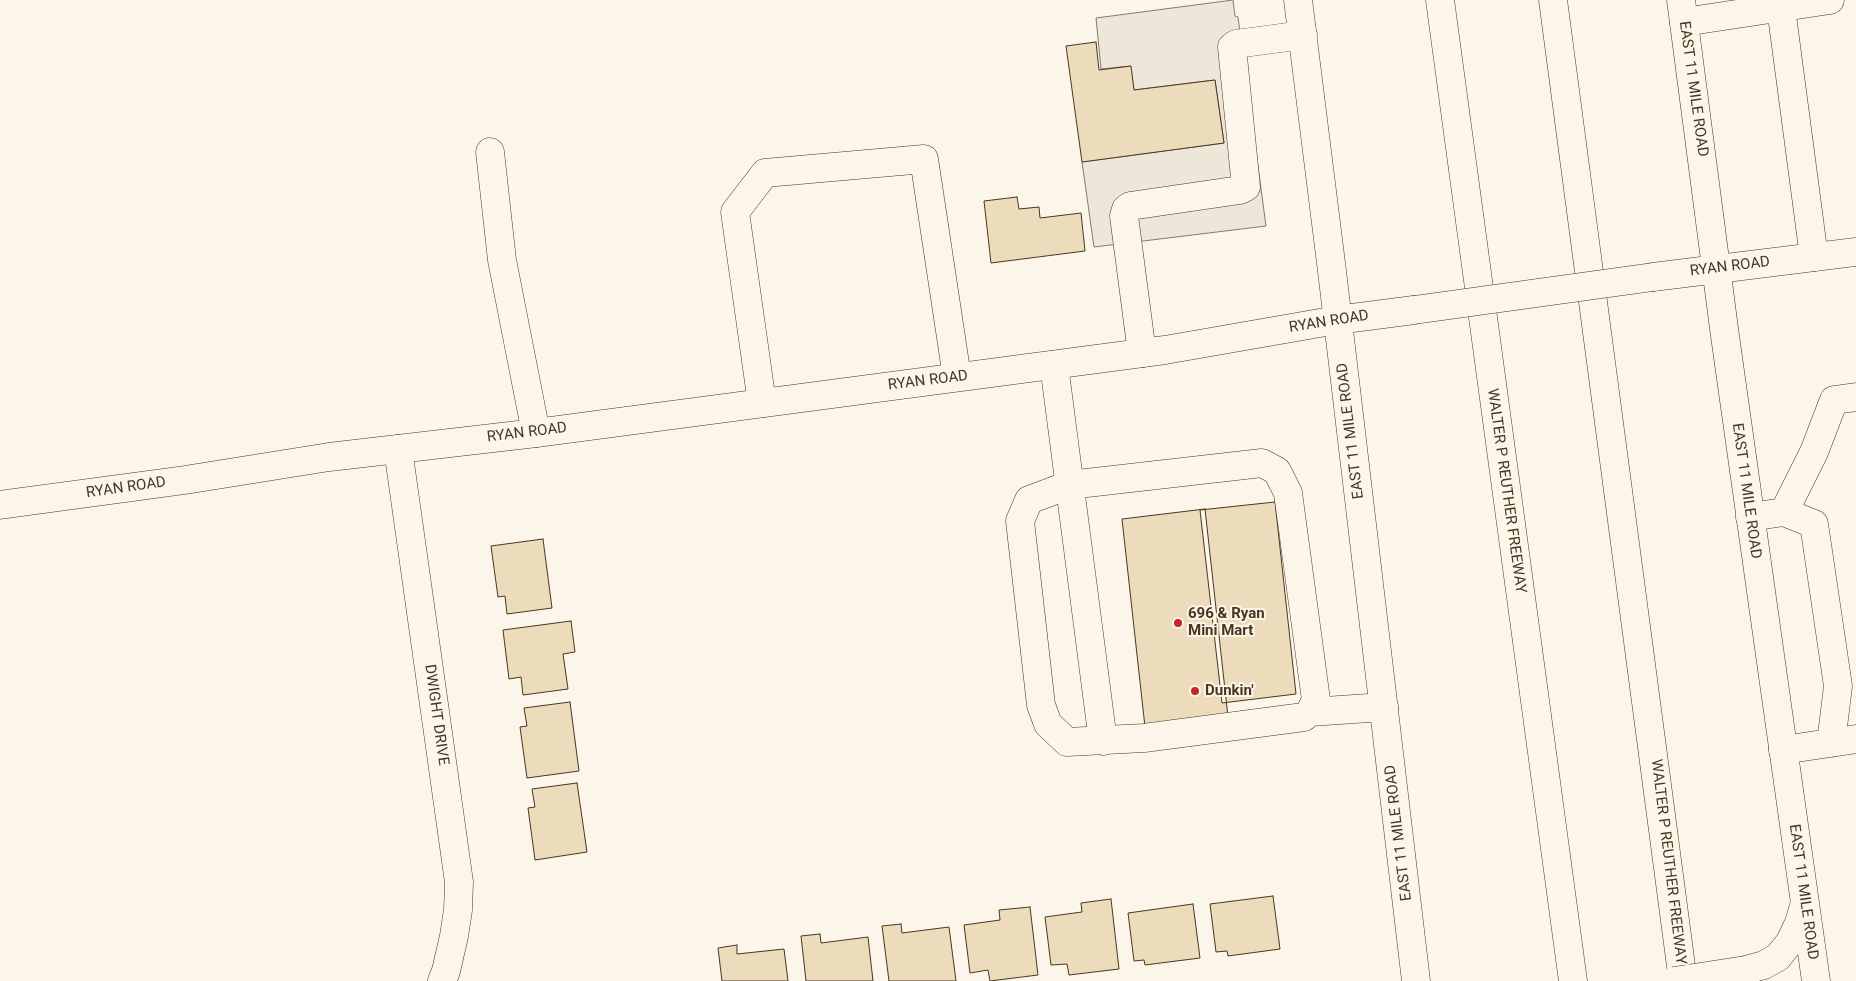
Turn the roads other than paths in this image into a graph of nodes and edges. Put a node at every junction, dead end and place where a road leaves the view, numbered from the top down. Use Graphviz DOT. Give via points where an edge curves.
graph roads {
  1 [pos="1298,0"];
  2 [pos="1440,0"];
  3 [pos="1553,0"];
  4 [pos="1830,0"];
  5 [pos="1781,8"];
  6 [pos="1682,11"];
  7 [pos="1303,35"];
  8 [pos="490,152"];
  9 [pos="1856,252"];
  10 [pos="1814,257"];
  11 [pos="1716,269"];
  12 [pos="1337,320"];
  13 [pos="1142,353"];
  14 [pos="1054,364"];
  15 [pos="957,377"];
  16 [pos="1856,397"];
  17 [pos="762,403"];
  18 [pos="536,433"];
  19 [pos="398,449"];
  20 [pos="1068,484"];
  21 [pos="0,505"];
  22 [pos="1784,512"];
  23 [pos="1750,517"];
  24 [pos="1384,707"];
  25 [pos="1310,712"];
  26 [pos="1104,740"];
  27 [pos="1844,741"];
  28 [pos="1783,750"];
  29 [pos="1805,903"];
  30 [pos="442,981"];
  31 [pos="1416,981"];
  32 [pos="1573,981"];
  33 [pos="1674,981"];
  34 [pos="1683,981"];
  35 [pos="1816,981"];
  1 -- 7 [label="main road, EAST 11 MILE ROAD"];
  2 -- 32 [label="main road, WALTER P REUTHER FREEWAY"];
  3 -- 34 [label="main road, WALTER P REUTHER FREEWAY"];
  4 -- 5 [label="main road"];
  5 -- 6 [label="main road"];
  5 -- 10 [label="main road"];
  6 -- 11 [label="main road, EAST 11 MILE ROAD"];
  7 -- 12 [label="main road, EAST 11 MILE ROAD"];
  7 -- 13 [label="main road" via="1232,47 1246,186 1240,190 1126,209 1124,216"];
  8 -- 18 [label="main road" via="502,260"];
  9 -- 10 [label="main road, RYAN ROAD"];
  10 -- 11 [label="main road, RYAN ROAD"];
  11 -- 12 [label="main road, RYAN ROAD, bridge"];
  11 -- 23 [label="main road, EAST 11 MILE ROAD"];
  12 -- 13 [label="main road, RYAN ROAD"];
  12 -- 24 [label="main road, EAST 11 MILE ROAD"];
  13 -- 14 [label="main road, RYAN ROAD"];
  14 -- 15 [label="main road, RYAN ROAD"];
  14 -- 20 [label="main road"];
  15 -- 17 [label="main road, RYAN ROAD"];
  15 -- 17 [label="main road" via="924,158 765,173 735,212"];
  16 -- 22 [label="main road" via="1834,400 1814,452"];
  17 -- 18 [label="main road, RYAN ROAD"];
  18 -- 19 [label="main road, RYAN ROAD"];
  19 -- 21 [label="main road, RYAN ROAD"];
  19 -- 30 [label="main road, DWIGHT DRIVE" via="459,882 454,936"];
  20 -- 25 [label="main road" via="1262,463 1277,471 1288,493 1316,700"];
  20 -- 26 [label="main road"];
  20 -- 26 [label="main road" via="1029,500 1020,521 1041,705 1048,724 1067,742"];
  22 -- 23 [label="main road"];
  22 -- 27 [label="main road" via="1814,524"];
  23 -- 28 [label="main road, EAST 11 MILE ROAD"];
  24 -- 25 [label="main road"];
  24 -- 31 [label="main road, EAST 11 MILE ROAD"];
  25 -- 26 [label="main road" via="1304,717 1245,726"];
  27 -- 28 [label="main road"];
  28 -- 29 [label="main road, EAST 11 MILE ROAD"];
  29 -- 33 [label="main road, bridge" via="1790,942 1778,957 1746,970"];
  29 -- 35 [label="main road, EAST 11 MILE ROAD"];
}
